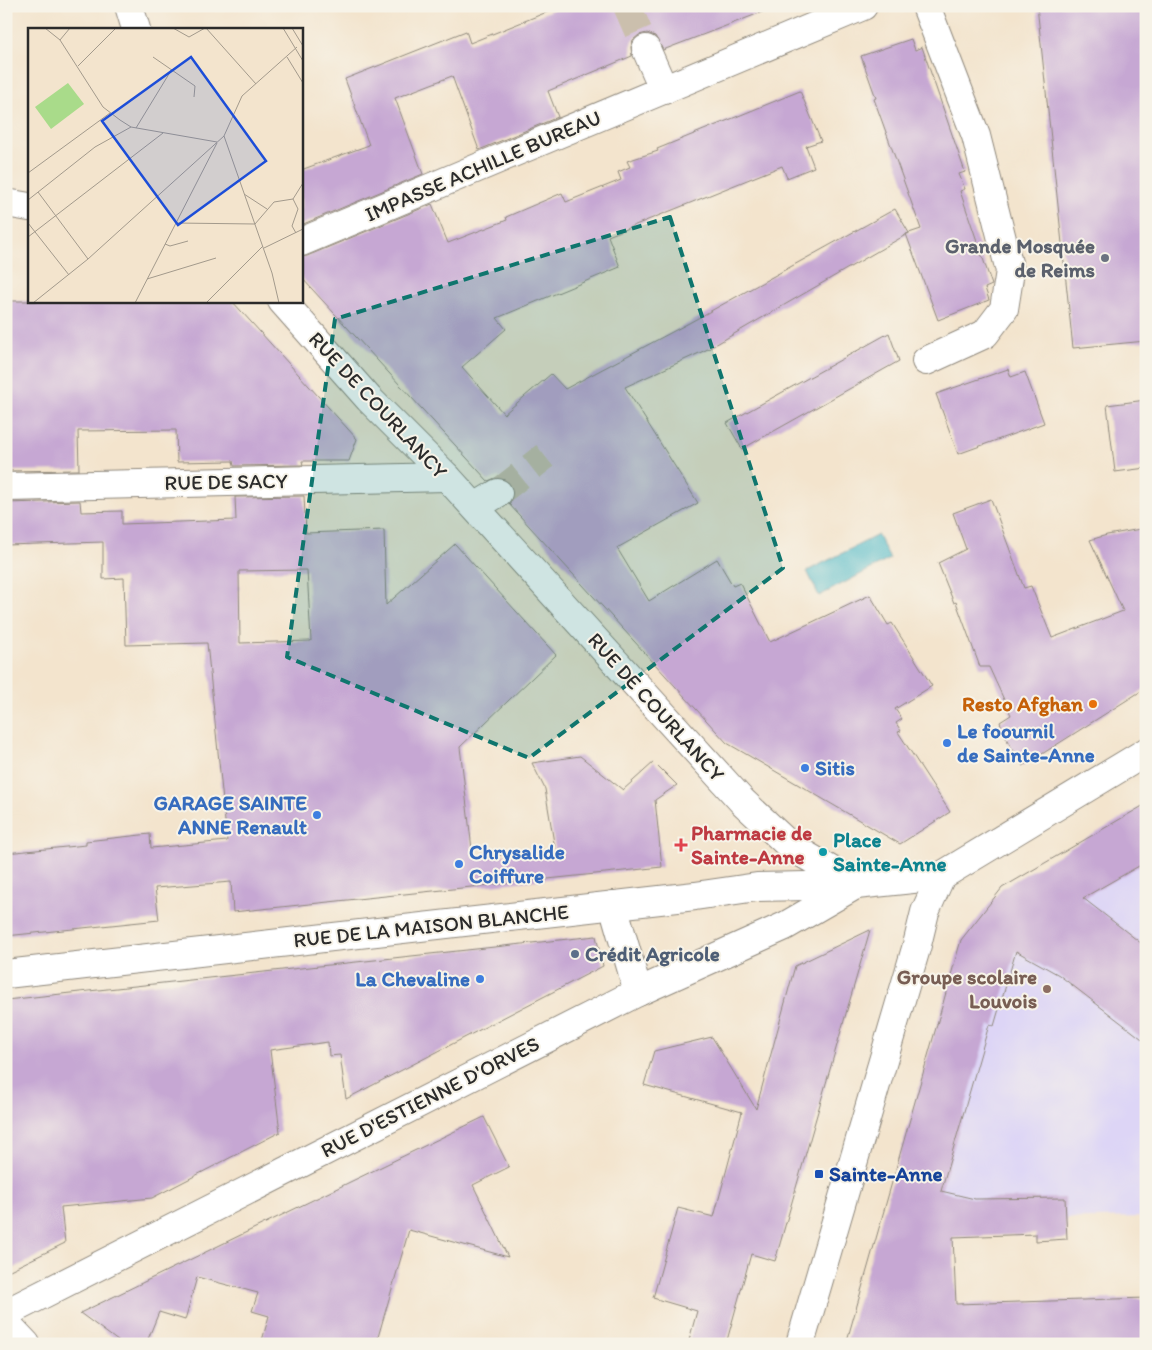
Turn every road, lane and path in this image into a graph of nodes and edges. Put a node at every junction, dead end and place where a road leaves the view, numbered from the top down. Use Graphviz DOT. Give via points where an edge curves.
graph roads {
  1 [pos="129,6"];
  2 [pos="863,6"];
  3 [pos="926,6"];
  4 [pos="136,28"];
  5 [pos="646,49"];
  6 [pos="664,90"];
  7 [pos="6,203"];
  8 [pos="28,206"];
  9 [pos="302,242"];
  10 [pos="283,302"];
  11 [pos="926,361"];
  12 [pos="447,477"];
  13 [pos="6,487"];
  14 [pos="498,493"];
  15 [pos="475,508"];
  16 [pos="1146,752"];
  17 [pos="941,876"];
  18 [pos="856,885"];
  19 [pos="613,905"];
  20 [pos="6,974"];
  21 [pos="638,992"];
  22 [pos="6,1313"];
  23 [pos="6,1323"];
  24 [pos="26,1344"];
  25 [pos="800,1344"];
  1 -- 4 [label="street"];
  2 -- 6 [label="street, IMPASSE ACHILLE BUREAU"];
  3 -- 11 [label="street" via="976,136 1010,271 1004,309 985,334"];
  5 -- 6 [label="street"];
  6 -- 9 [label="street, IMPASSE ACHILLE BUREAU"];
  7 -- 8 [label="street"];
  10 -- 12 [label="street, RUE DE COURLANCY" via="369,399"];
  12 -- 13 [label="street, RUE DE SACY"];
  12 -- 15 [label="street, RUE DE COURLANCY"];
  14 -- 15 [label="street"];
  15 -- 18 [label="street, RUE DE COURLANCY" via="742,801 790,846"];
  16 -- 17 [label="street"];
  17 -- 18 [label="street, RUE DE LA MAISON BLANCHE"];
  17 -- 25 [label="street" via="925,912"];
  18 -- 19 [label="street, RUE DE LA MAISON BLANCHE" via="757,887"];
  18 -- 21 [label="street, RUE D'ESTIENNE D'ORVES" via="785,926"];
  19 -- 20 [label="street, RUE DE LA MAISON BLANCHE"];
  19 -- 21 [label="street"];
  21 -- 22 [label="street, RUE D'ESTIENNE D'ORVES"];
  23 -- 24 [label="street"];
}
